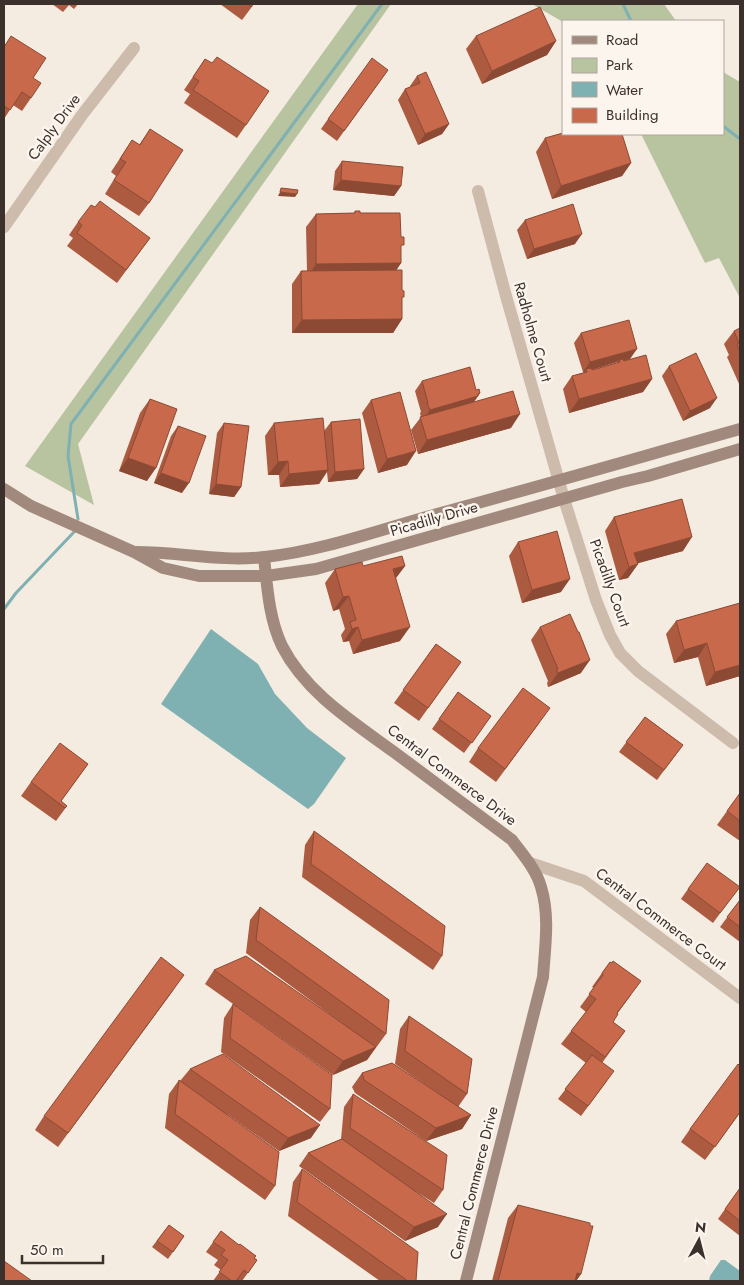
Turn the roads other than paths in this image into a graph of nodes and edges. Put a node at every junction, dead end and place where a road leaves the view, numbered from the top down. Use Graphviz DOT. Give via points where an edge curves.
graph roads {
  1 [pos="134,48"];
  2 [pos="478,191"];
  3 [pos="4,227"];
  4 [pos="740,429"];
  5 [pos="740,449"];
  6 [pos="559,481"];
  7 [pos="4,489"];
  8 [pos="564,499"];
  9 [pos="134,552"];
  10 [pos="264,557"];
  11 [pos="266,576"];
  12 [pos="733,743"];
  13 [pos="530,863"];
  14 [pos="740,998"];
  15 [pos="466,1281"];
  1 -- 3 [label="street, Calply Drive" via="82,115"];
  2 -- 6 [label="street, Radholme Court"];
  4 -- 6 [label="street, Picadilly Drive"];
  5 -- 8 [label="street, Picadilly Drive"];
  6 -- 8 [label="street, Radholme Court"];
  6 -- 10 [label="street, Picadilly Drive" via="313,549"];
  7 -- 9 [label="street, Picadilly Drive" via="32,506"];
  8 -- 11 [label="street, Picadilly Drive" via="316,569"];
  8 -- 12 [label="street, Picadilly Court" via="596,600 620,653 638,672"];
  9 -- 10 [label="street, Picadilly Drive" via="217,559"];
  9 -- 11 [label="street, Picadilly Drive" via="163,568 199,576"];
  10 -- 11 [label="street, Central Commerce Drive"];
  11 -- 13 [label="street, Central Commerce Drive" via="272,617 282,646 310,685 338,710 512,840"];
  13 -- 14 [label="street, Central Commerce Court" via="584,882"];
  13 -- 15 [label="street, Central Commerce Drive" via="541,887 547,927 543,977"];
}
